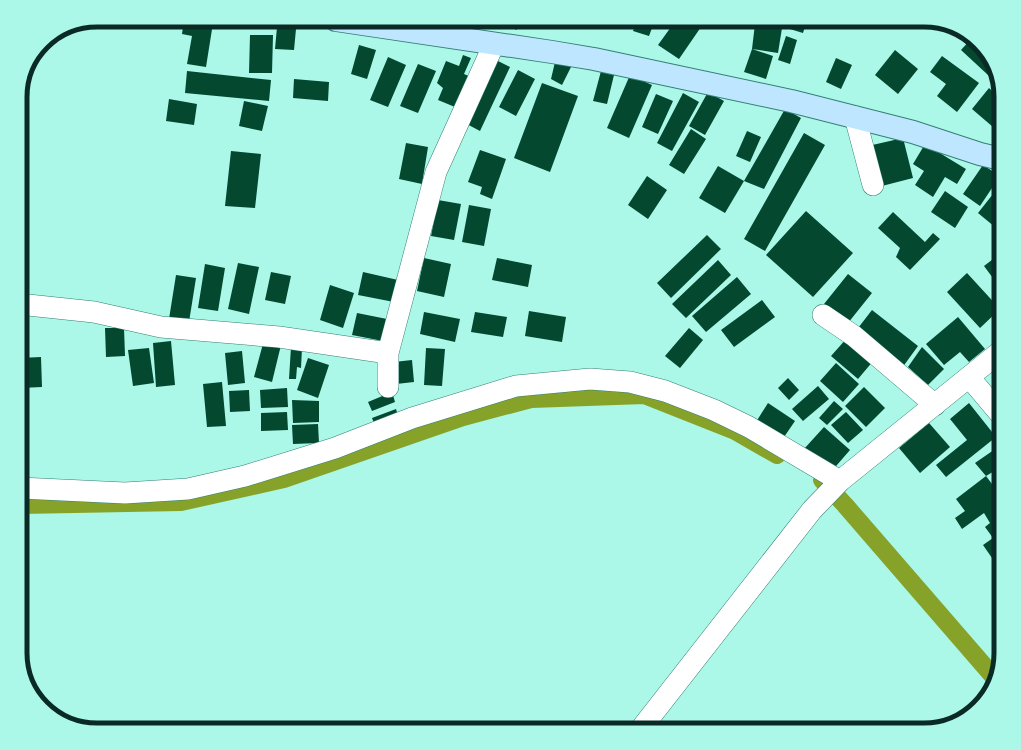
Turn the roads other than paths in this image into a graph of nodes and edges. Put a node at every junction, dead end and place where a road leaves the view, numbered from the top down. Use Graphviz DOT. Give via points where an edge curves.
graph roads {
  1 [pos="382,27"];
  2 [pos="494,44"];
  3 [pos="855,117"];
  4 [pos="994,157"];
  5 [pos="873,185"];
  6 [pos="27,305"];
  7 [pos="823,315"];
  8 [pos="388,353"];
  9 [pos="994,357"];
  10 [pos="969,377"];
  11 [pos="388,388"];
  12 [pos="935,405"];
  13 [pos="994,407"];
  14 [pos="834,487"];
  15 [pos="27,488"];
  16 [pos="645,723"];
  1 -- 2 [label="main road"];
  2 -- 3 [label="main road" via="594,59"];
  2 -- 8 [label="street" via="436,172"];
  3 -- 4 [label="main road"];
  3 -- 5 [label="street"];
  6 -- 8 [label="street" via="94,312 161,327 279,337"];
  7 -- 12 [label="street" via="854,336"];
  8 -- 11 [label="street"];
  9 -- 10 [label="street"];
  10 -- 12 [label="street"];
  10 -- 13 [label="street"];
  12 -- 14 [label="street"];
  14 -- 15 [label="street" via="749,427 714,410 665,391 630,382 590,379 516,386 412,418 335,448 245,476 188,489 125,493"];
  14 -- 16 [label="street" via="808,516"];
}
